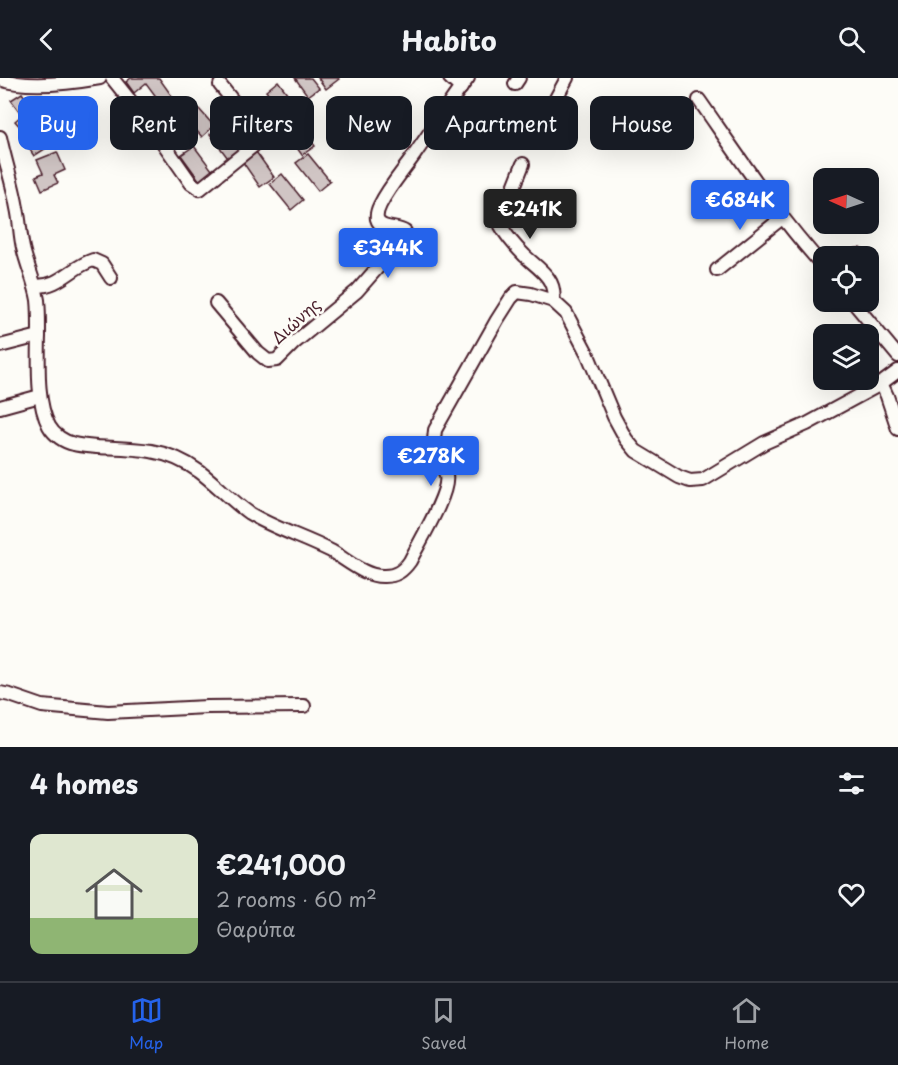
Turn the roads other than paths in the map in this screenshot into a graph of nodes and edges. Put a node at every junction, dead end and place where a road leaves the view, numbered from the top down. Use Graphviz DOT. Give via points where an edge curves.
graph roads {
  1 [pos="100,78"];
  2 [pos="112,78"];
  3 [pos="450,78"];
  4 [pos="567,78"];
  5 [pos="0,79"];
  6 [pos="464,83"];
  7 [pos="220,85"];
  8 [pos="557,96"];
  9 [pos="699,100"];
  10 [pos="0,137"];
  11 [pos="523,164"];
  12 [pos="782,218"];
  13 [pos="813,255"];
  14 [pos="717,270"];
  15 [pos="111,278"];
  16 [pos="35,286"];
  17 [pos="553,301"];
  18 [pos="216,303"];
  19 [pos="861,312"];
  20 [pos="39,336"];
  21 [pos="0,346"];
  22 [pos="898,356"];
  23 [pos="898,371"];
  24 [pos="881,383"];
  25 [pos="40,396"];
  26 [pos="0,407"];
  27 [pos="898,429"];
  28 [pos="0,693"];
  29 [pos="304,705"];
  1 -- 5 [label="street" via="29,84"];
  2 -- 7 [label="street" via="200,189 263,138"];
  3 -- 6 [label="street"];
  4 -- 8 [label="street"];
  6 -- 18 [label="street, Διώνης" via="380,205 379,222 405,234 357,291 271,362 258,353"];
  9 -- 12 [label="street"];
  10 -- 16 [label="street"];
  11 -- 17 [label="street" via="501,225 512,243 549,278"];
  12 -- 13 [label="street"];
  12 -- 14 [label="street"];
  15 -- 16 [label="street" via="100,262 93,260 54,283"];
  16 -- 20 [label="street"];
  17 -- 24 [label="street" via="566,313 584,347 626,439 636,451 690,481 703,480 765,442"];
  17 -- 25 [label="street" via="516,293 492,328 435,430 435,446 447,479 444,495 410,561 394,575 371,574 262,520 178,459 152,451 66,441 49,426"];
  19 -- 22 [label="street"];
  20 -- 21 [label="street"];
  20 -- 25 [label="street"];
  23 -- 24 [label="street"];
  24 -- 27 [label="street"];
  25 -- 26 [label="street"];
  28 -- 29 [label="street" via="42,706 108,712"];
}
